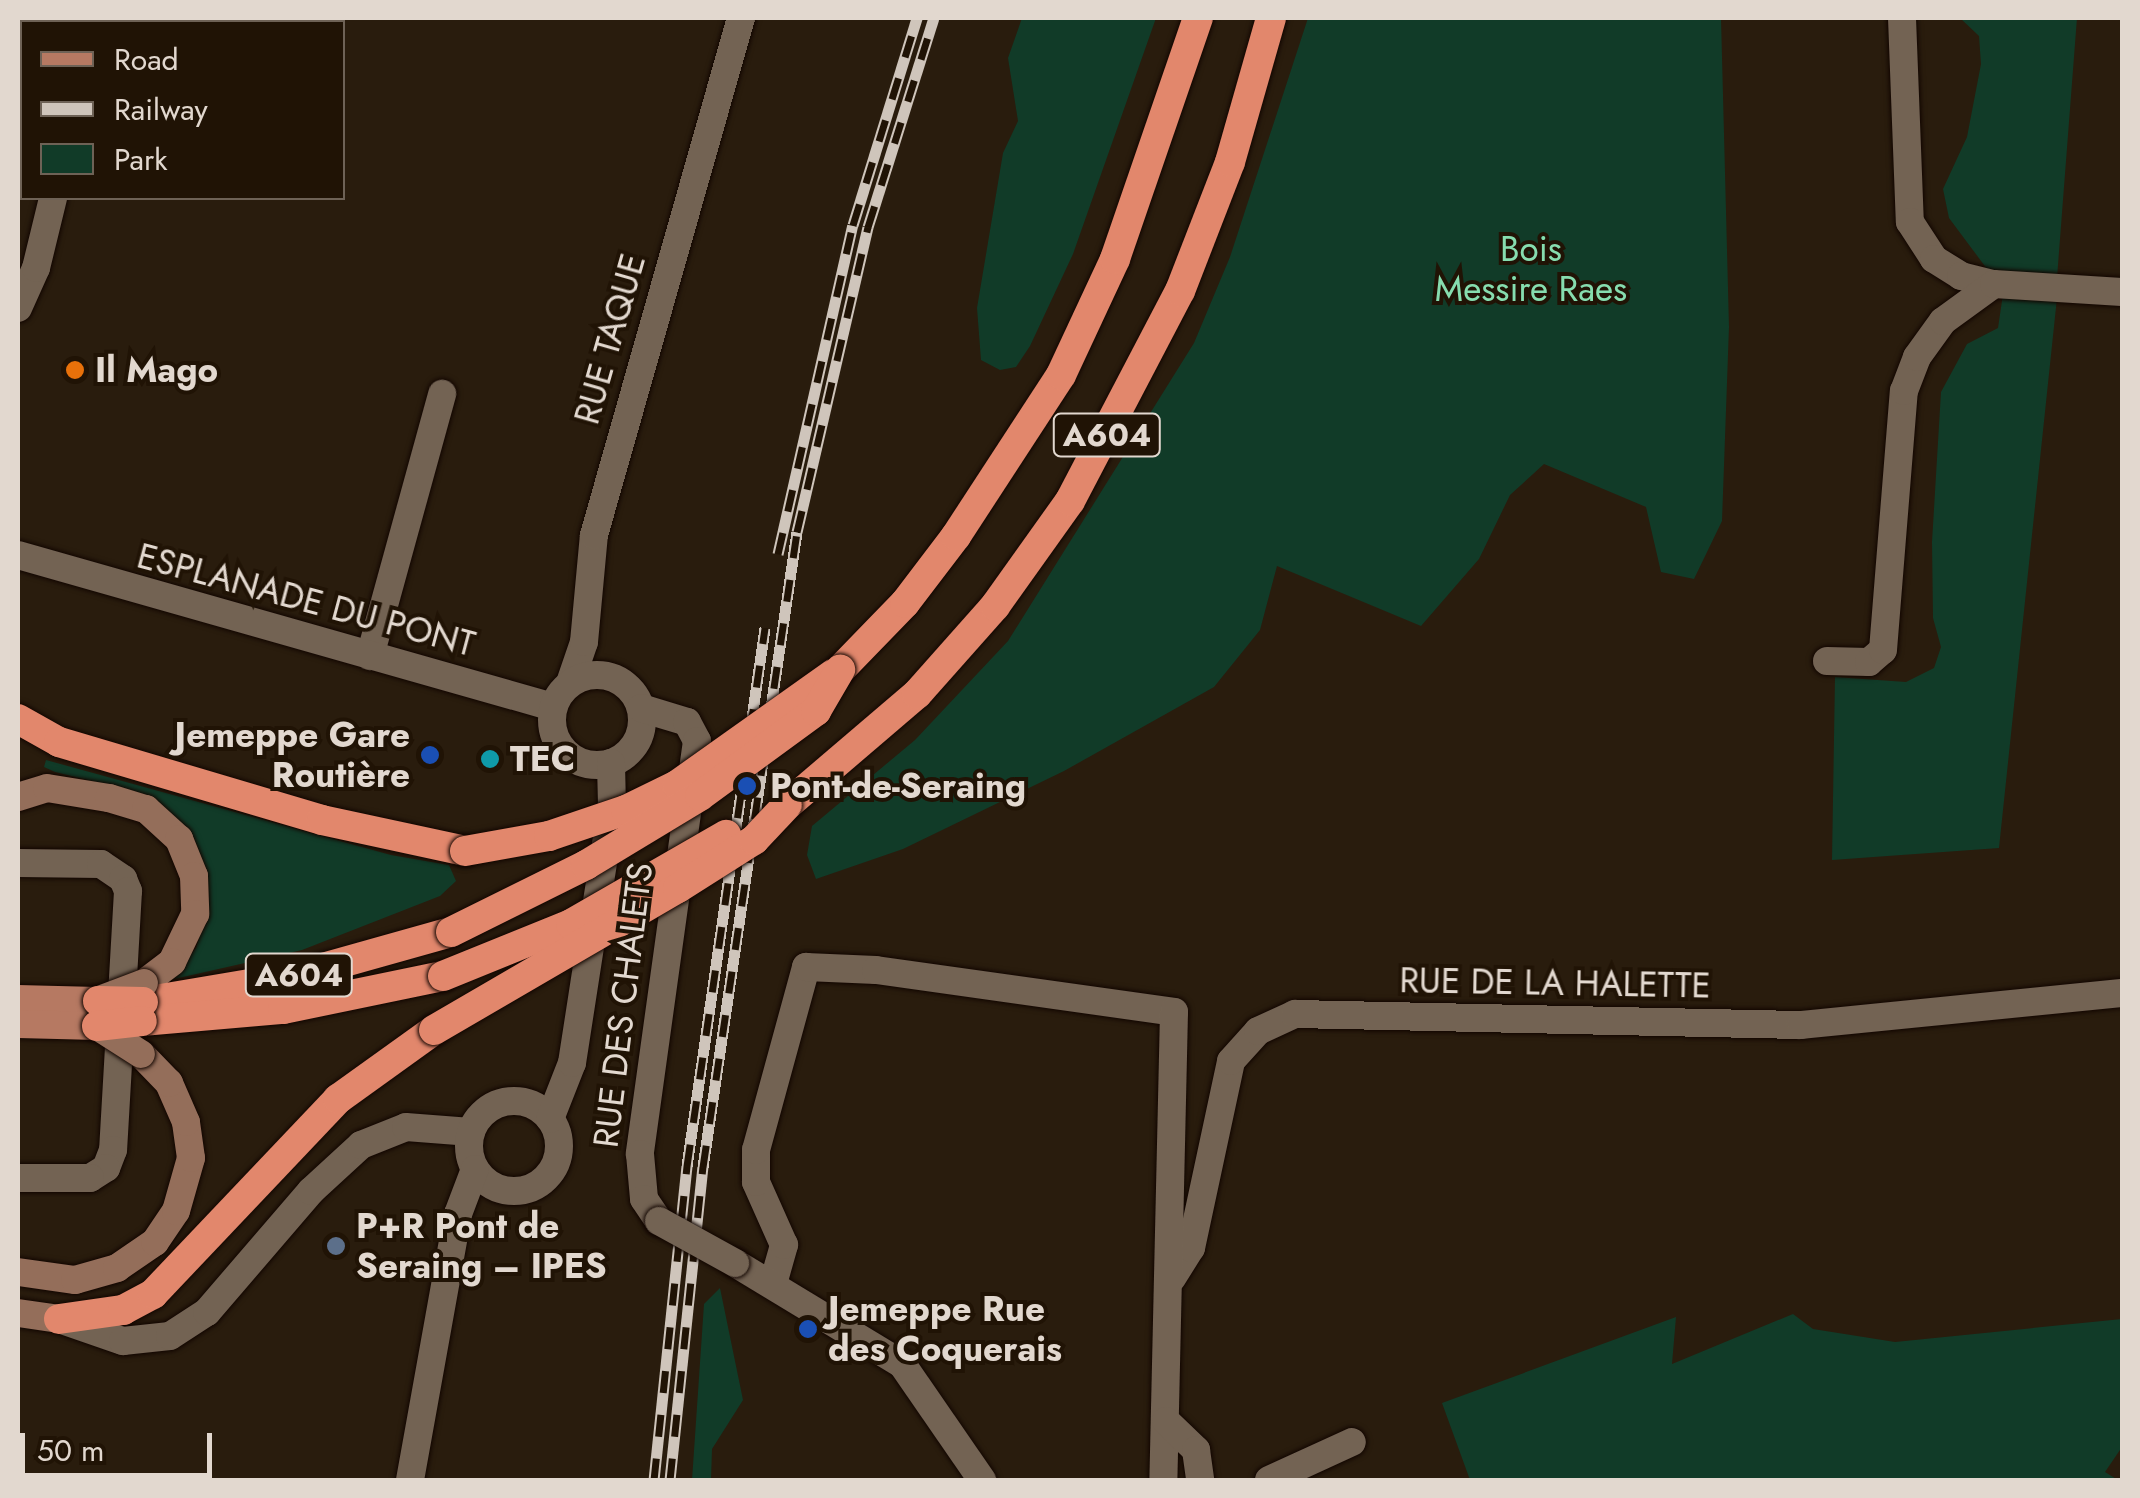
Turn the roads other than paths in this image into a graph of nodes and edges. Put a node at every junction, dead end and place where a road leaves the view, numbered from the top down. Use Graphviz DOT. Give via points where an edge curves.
graph roads {
  1 [pos="741,18"];
  2 [pos="1198,18"];
  3 [pos="1272,18"];
  4 [pos="1902,18"];
  5 [pos="51,200"];
  6 [pos="1994,284"];
  7 [pos="2122,292"];
  8 [pos="21,294"];
  9 [pos="442,394"];
  10 [pos="24,561"];
  11 [pos="370,656"];
  12 [pos="1827,661"];
  13 [pos="840,670"];
  14 [pos="561,695"];
  15 [pos="641,708"];
  16 [pos="18,719"];
  17 [pos="18,740"];
  18 [pos="59,742"];
  19 [pos="611,763"];
  20 [pos="18,797"];
  21 [pos="787,805"];
  22 [pos="18,863"];
  23 [pos="2122,993"];
  24 [pos="18,999"];
  25 [pos="143,1002"];
  26 [pos="98,1013"];
  27 [pos="18,1024"];
  28 [pos="550,1119"];
  29 [pos="471,1132"];
  30 [pos="476,1168"];
  31 [pos="18,1178"];
  32 [pos="18,1272"];
  33 [pos="1171,1278"];
  34 [pos="773,1284"];
  35 [pos="18,1313"];
  36 [pos="59,1320"];
  37 [pos="1166,1421"];
  38 [pos="1352,1442"];
  39 [pos="410,1480"];
  40 [pos="982,1480"];
  41 [pos="1163,1480"];
  42 [pos="1200,1480"];
  43 [pos="1269,1480"];
  1 -- 14 [label="street, RUE TAQUE" via="594,535 584,642"];
  2 -- 13 [label="highway, A604" via="1135,206 1061,375 956,536"];
  3 -- 21 [label="highway, A604" via="1230,162 1180,291 1070,501 995,606 917,694"];
  4 -- 6 [label="street" via="1910,222 1934,259"];
  5 -- 8 [label="street"];
  6 -- 7 [label="street"];
  6 -- 12 [label="street" via="1943,320 1908,375 1882,650 1869,662"];
  9 -- 11 [label="street"];
  10 -- 11 [label="street, ESPLANADE DU PONT"];
  11 -- 14 [label="street, ESPLANADE DU PONT"];
  13 -- 18 [label="highway, bridge" via="676,785 626,810 549,836 466,851 322,820"];
  13 -- 25 [label="highway, A604, bridge" via="816,711 700,796 586,864 451,932 291,977"];
  14 -- 15 [label="street, ESPLANADE DU PONT" via="606,675 628,687"];
  14 -- 19 [label="street" via="555,739 565,752 594,765"];
  15 -- 19 [label="street" via="633,747"];
  15 -- 34 [label="street, RUE DES CHALETS, bridge" via="688,722 698,742 640,1154 644,1199 658,1221"];
  16 -- 18 [label="highway"];
  17 -- 18 [label="highway"];
  19 -- 28 [label="street" via="612,806 572,1063"];
  20 -- 25 [label="main road" via="47,788 109,798 146,809 179,838 194,876 195,914"];
  21 -- 25 [label="highway, A604, bridge" via="570,924 443,976 283,1010"];
  21 -- 36 [label="highway, bridge" via="754,840 434,1030 338,1099 153,1294 123,1310"];
  22 -- 31 [label="street" via="101,864 124,878 128,891 113,1150 106,1168 90,1178"];
  23 -- 33 [label="street, RUE DE LA HALETTE" via="1801,1025 1296,1014 1258,1031 1231,1061 1191,1248"];
  24 -- 26 [label="main road, A604"];
  25 -- 26 [label="highway, A604, bridge"];
  26 -- 27 [label="main road, A604"];
  26 -- 32 [label="main road, bridge" via="168,1084 186,1122 191,1158 176,1211 154,1242 118,1268 74,1280"];
  28 -- 29 [label="street" via="531,1104 505,1101"];
  28 -- 30 [label="street" via="559,1147 538,1183 497,1187"];
  29 -- 30 [label="street"];
  29 -- 36 [label="street" via="406,1127 361,1145 207,1312 170,1336 122,1342"];
  30 -- 39 [label="street" via="458,1214"];
  33 -- 34 [label="street" via="1174,1012 815,964 799,975 754,1168 784,1244"];
  33 -- 37 [label="street"];
  34 -- 40 [label="street, RUE DES CHALETS" via="902,1364"];
  35 -- 36 [label="main road"];
  37 -- 41 [label="street"];
  37 -- 42 [label="street" via="1196,1450"];
  38 -- 43 [label="street"];
}
